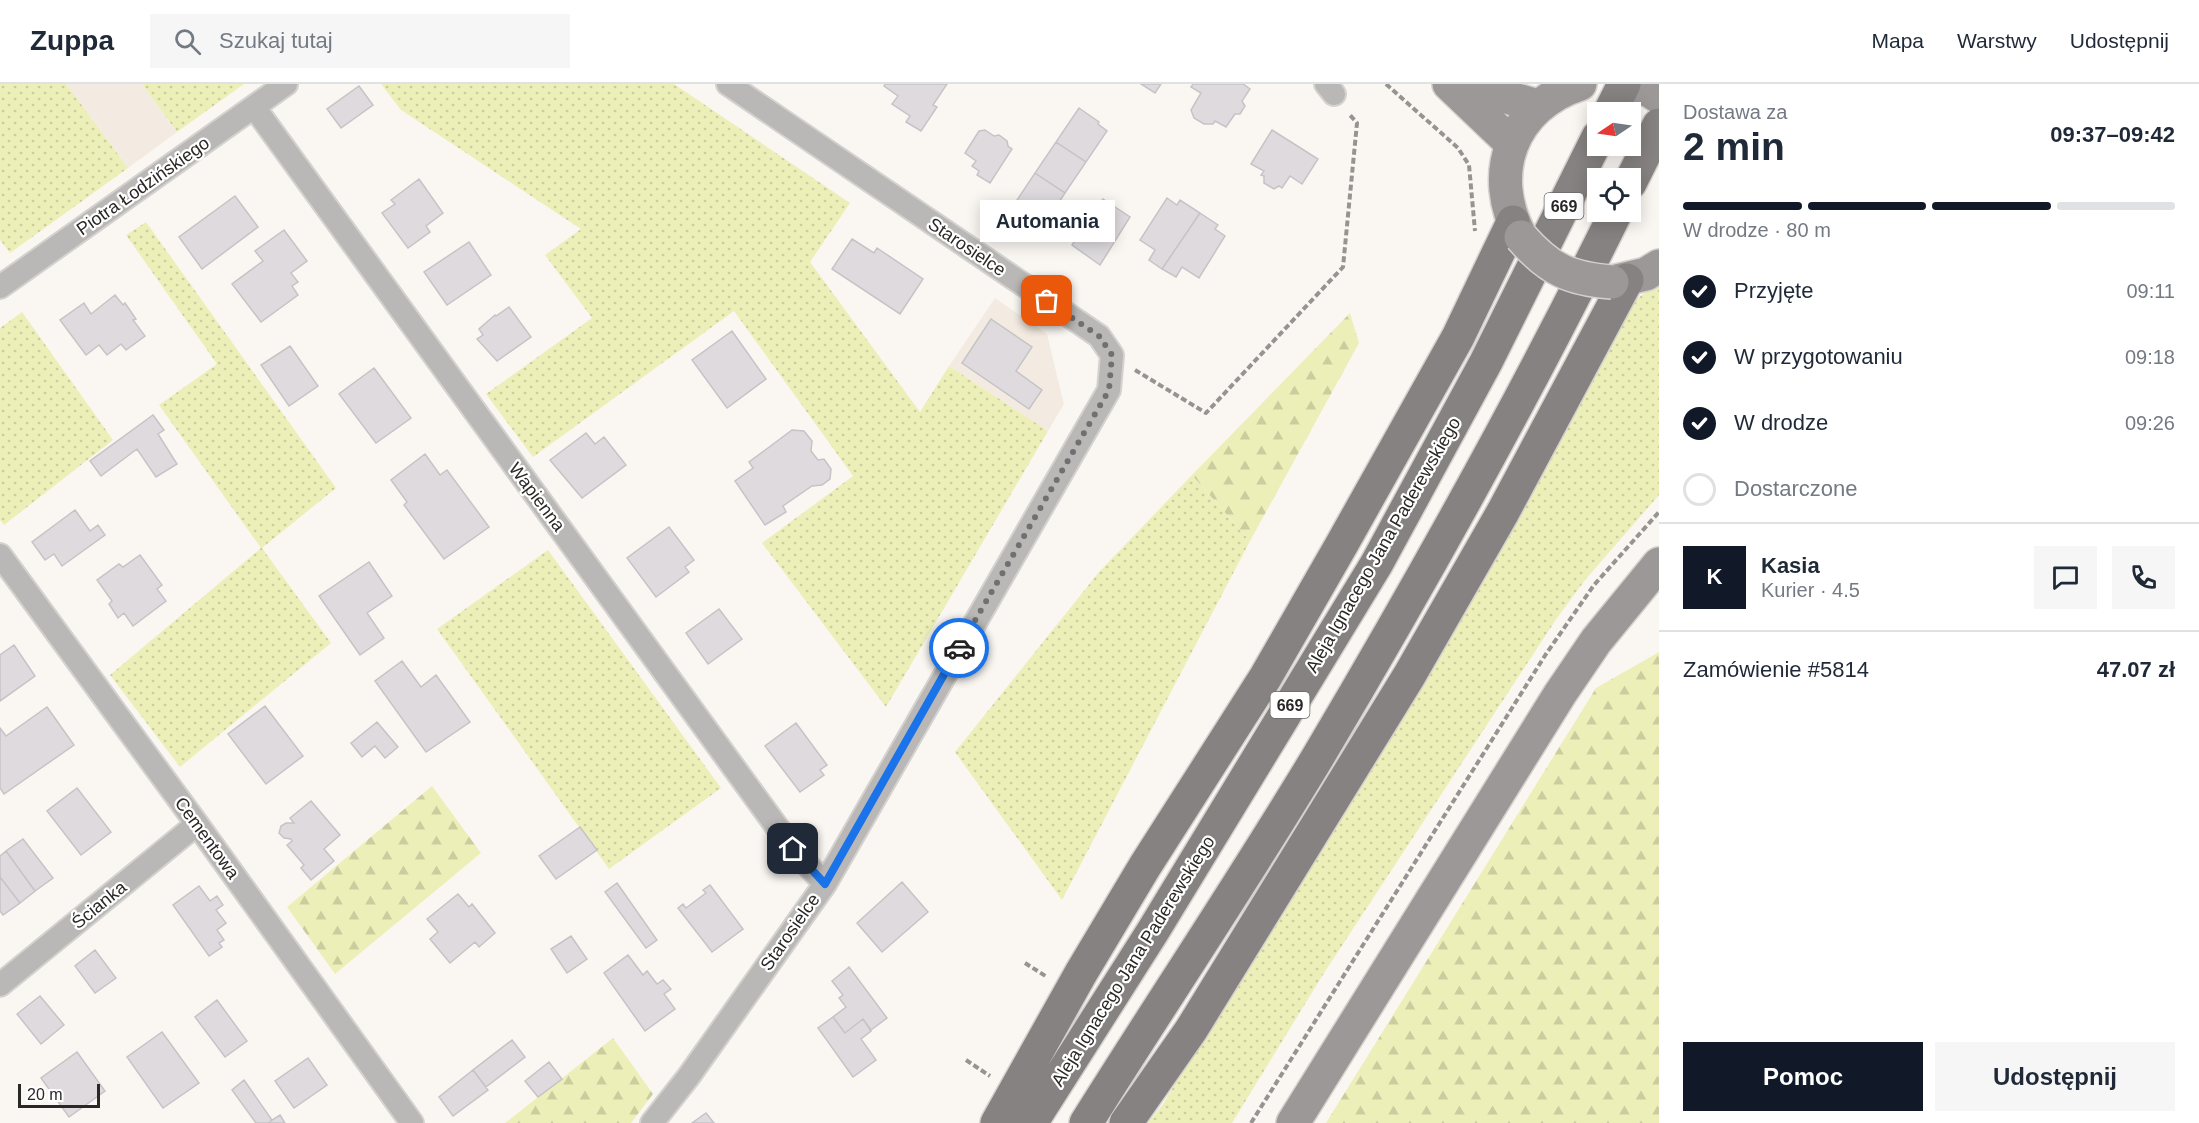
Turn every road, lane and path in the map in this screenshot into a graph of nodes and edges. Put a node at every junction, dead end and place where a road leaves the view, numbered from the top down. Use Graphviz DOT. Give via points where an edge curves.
graph roads {
  1 [pos="286,84"];
  2 [pos="728,84"];
  3 [pos="1386,84"];
  4 [pos="1449,84"];
  5 [pos="1461,84"];
  6 [pos="1580,84"];
  7 [pos="1624,84"];
  8 [pos="1629,84"];
  9 [pos="1330,89"];
  10 [pos="1659,97"];
  11 [pos="1615,102"];
  12 [pos="1538,106"];
  13 [pos="254,107"];
  14 [pos="1659,125"];
  15 [pos="1512,144"];
  16 [pos="1589,156"];
  17 [pos="1638,168"];
  18 [pos="1611,222"];
  19 [pos="1517,230"];
  20 [pos="1475,238"];
  21 [pos="1659,266"];
  22 [pos="1620,281"];
  23 [pos="0,287"];
  24 [pos="1112,355"];
  25 [pos="0,555"];
  26 [pos="1659,564"];
  27 [pos="197,824"];
  28 [pos="825,884"];
  29 [pos="1025,963"];
  30 [pos="1049,978"];
  31 [pos="0,985"];
  32 [pos="966,1060"];
  33 [pos="991,1076"];
  34 [pos="412,1123"];
  35 [pos="652,1123"];
  36 [pos="997,1123"];
  37 [pos="1031,1123"];
  38 [pos="1086,1123"];
  39 [pos="1126,1123"];
  40 [pos="1293,1123"];
  1 -- 13 [label="street, Piotra Łodzińskiego"];
  2 -- 24 [label="street, Starosielce" via="1099,336"];
  3 -- 20 [label="path" via="1458,148 1469,165"];
  4 -- 15 [label="street"];
  5 -- 12 [label="street"];
  6 -- 12 [label="street"];
  7 -- 11 [label="main road"];
  8 -- 10 [label="street"];
  9 -- 24 [label="path" via="1357,123 1343,267 1206,413"];
  12 -- 15 [label="street"];
  13 -- 23 [label="street, Piotra Łodzińskiego"];
  13 -- 28 [label="street, Wapienna" via="793,849"];
  14 -- 17 [label="main road"];
  15 -- 19 [label="street" via="1505,170 1506,197"];
  16 -- 37 [label="main road, Aleja Ignacego Jana Paderewskiego / 669" via="1486,362 1377,563 1153,932"];
  18 -- 38 [label="main road, 669" via="1572,302 1414,592 1318,757"];
  19 -- 22 [label="street, bridge" via="1539,257 1560,272 1586,280"];
  19 -- 36 [label="main road" via="1265,678 1145,866"];
  21 -- 22 [label="street"];
  22 -- 39 [label="main road" via="1503,512 1409,676 1191,1030"];
  24 -- 28 [label="street, Starosielce" via="1109,390"];
  25 -- 27 [label="street, Cementowa"];
  26 -- 40 [label="street" via="1596,641 1560,694"];
  27 -- 31 [label="street, Ścianka"];
  27 -- 34 [label="street, Cementowa"];
  28 -- 35 [label="street, Starosielce"];
  29 -- 30 [label="path"];
  32 -- 33 [label="path"];
}
